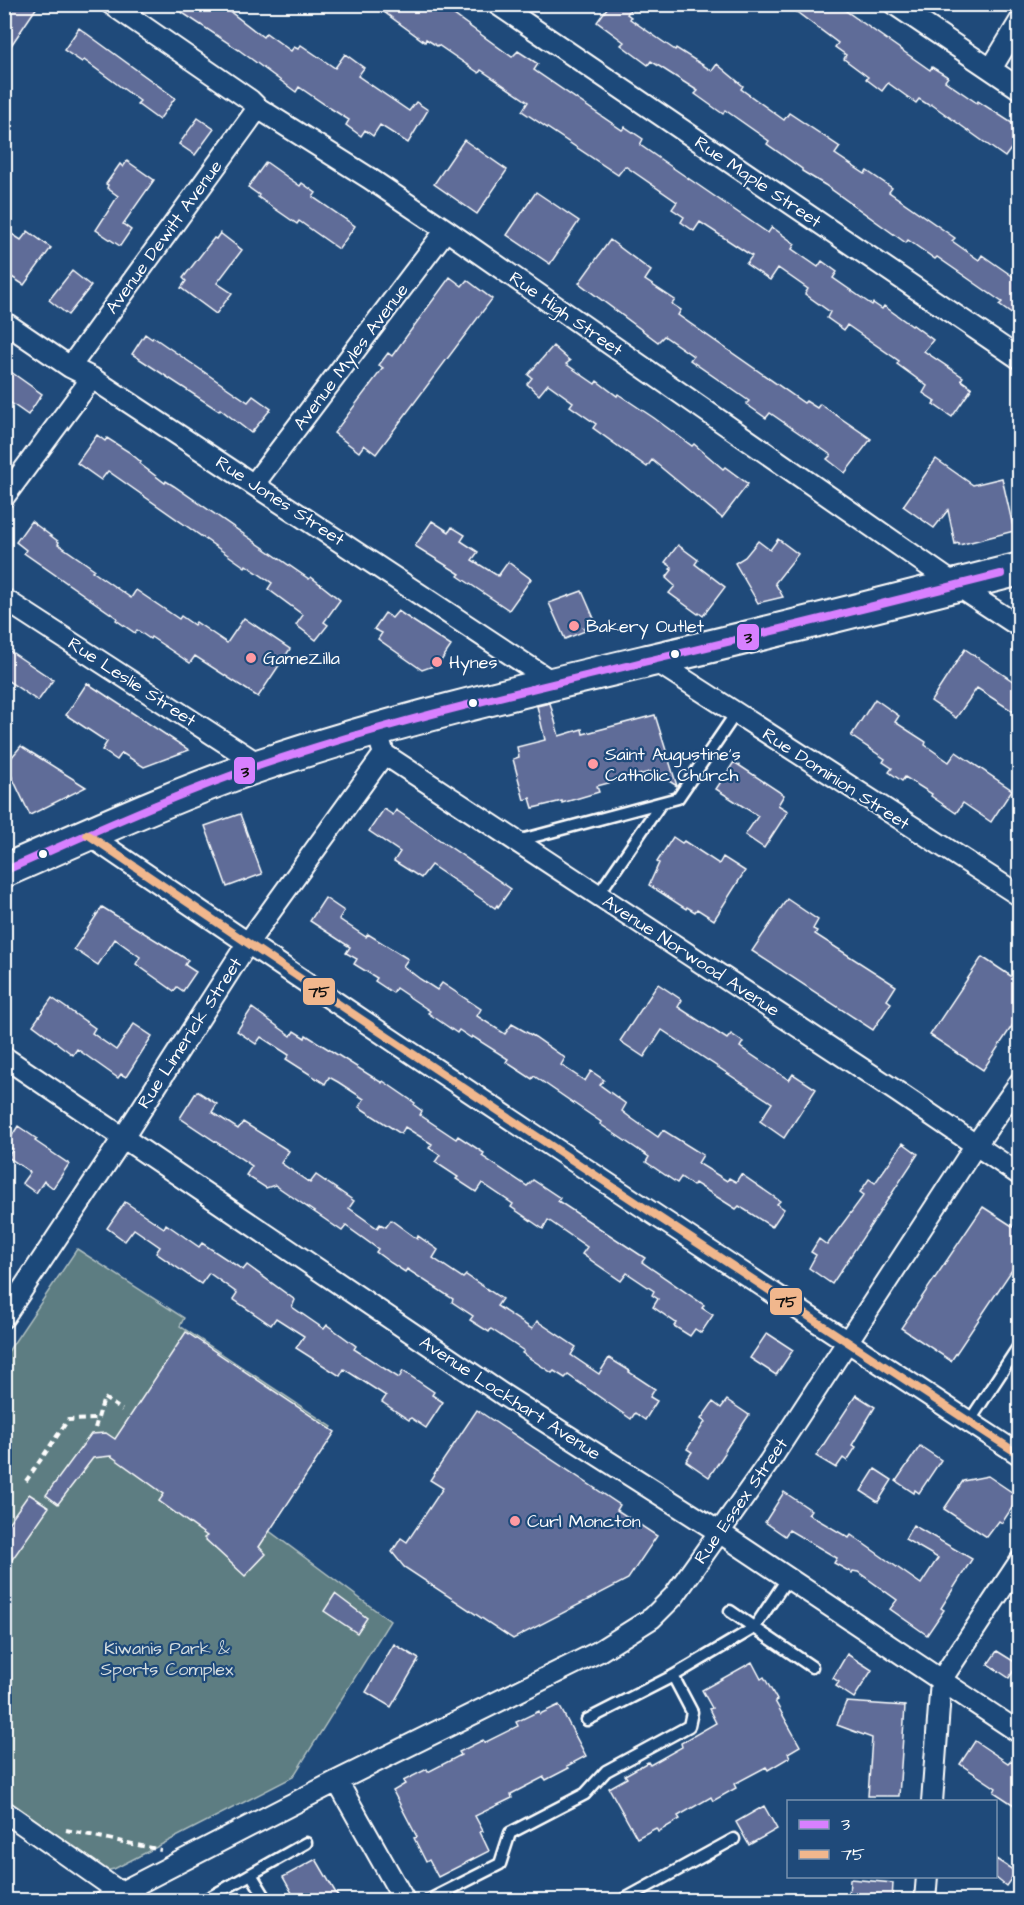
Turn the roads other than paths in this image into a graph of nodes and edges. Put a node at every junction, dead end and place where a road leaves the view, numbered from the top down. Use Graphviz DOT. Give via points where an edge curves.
graph roads {
  1 [pos="111,4"];
  2 [pos="497,4"];
  3 [pos="894,4"];
  4 [pos="1020,21"];
  5 [pos="991,69"];
  6 [pos="1020,89"];
  7 [pos="258,108"];
  8 [pos="446,230"];
  9 [pos="4,322"];
  10 [pos="1020,359"];
  11 [pos="70,367"];
  12 [pos="92,378"];
  13 [pos="254,484"];
  14 [pos="4,497"];
  15 [pos="1020,569"];
  16 [pos="956,585"];
  17 [pos="4,599"];
  18 [pos="1020,627"];
  19 [pos="654,660"];
  20 [pos="554,683"];
  21 [pos="736,713"];
  22 [pos="380,741"];
  23 [pos="260,765"];
  24 [pos="661,803"];
  25 [pos="87,834"];
  26 [pos="517,841"];
  27 [pos="4,871"];
  28 [pos="598,895"];
  29 [pos="1020,896"];
  30 [pos="247,944"];
  31 [pos="4,1057"];
  32 [pos="1020,1082"];
  33 [pos="123,1138"];
  34 [pos="975,1146"];
  35 [pos="1020,1175"];
  36 [pos="4,1317"];
  37 [pos="849,1342"];
  38 [pos="1020,1344"];
  39 [pos="969,1422"];
  40 [pos="1020,1455"];
  41 [pos="718,1533"];
  42 [pos="1020,1561"];
  43 [pos="787,1578"];
  44 [pos="730,1611"];
  45 [pos="754,1628"];
  46 [pos="812,1667"];
  47 [pos="673,1676"];
  48 [pos="940,1680"];
  49 [pos="587,1720"];
  50 [pos="1020,1733"];
  51 [pos="337,1781"];
  52 [pos="932,1800"];
  53 [pos="4,1811"];
  54 [pos="734,1839"];
  55 [pos="306,1843"];
  56 [pos="251,1874"];
  57 [pos="927,1878"];
  58 [pos="126,1895"];
  59 [pos="205,1900"];
  60 [pos="267,1900"];
  61 [pos="404,1900"];
  62 [pos="429,1900"];
  63 [pos="622,1900"];
  64 [pos="925,1900"];
  1 -- 7 [label="street, Rue High Street"];
  2 -- 10 [label="street, Rue Maple Street"];
  3 -- 5 [label="street"];
  4 -- 5 [label="street"];
  5 -- 6 [label="street"];
  7 -- 8 [label="street, Rue High Street"];
  7 -- 11 [label="street, Avenue Dewitt Avenue"];
  8 -- 13 [label="street, Avenue Myles Avenue"];
  8 -- 16 [label="street, Rue High Street"];
  9 -- 11 [label="street, Rue Jones Street"];
  11 -- 12 [label="street, Rue Jones Street"];
  12 -- 13 [label="street, Rue Jones Street"];
  12 -- 14 [label="street"];
  13 -- 20 [label="street, Rue Jones Street"];
  15 -- 16 [label="main road"];
  16 -- 18 [label="street, Rue High Street"];
  16 -- 19 [label="main road"];
  17 -- 23 [label="street, Rue Leslie Street"];
  19 -- 20 [label="main road"];
  19 -- 21 [label="street, Rue Dominion Street"];
  20 -- 22 [label="main road"];
  21 -- 24 [label="lane" via="678,798"];
  21 -- 29 [label="street, Rue Dominion Street"];
  22 -- 23 [label="main road"];
  22 -- 26 [label="street, Avenue Norwood Avenue"];
  22 -- 30 [label="street, Rue Limerick Street"];
  23 -- 25 [label="main road"];
  24 -- 26 [label="lane"];
  24 -- 28 [label="lane"];
  25 -- 27 [label="main road"];
  25 -- 30 [label="street"];
  26 -- 28 [label="street, Avenue Norwood Avenue"];
  28 -- 34 [label="street, Avenue Norwood Avenue"];
  30 -- 33 [label="street, Rue Limerick Street"];
  30 -- 37 [label="street"];
  31 -- 33 [label="street, Avenue Lockhart Avenue"];
  32 -- 34 [label="street, Rue Essex Street"];
  33 -- 36 [label="street, Rue Limerick Street"];
  33 -- 41 [label="street, Avenue Lockhart Avenue" via="505,1396"];
  34 -- 35 [label="street, Avenue Norwood Avenue"];
  34 -- 37 [label="street, Rue Essex Street"];
  37 -- 39 [label="street"];
  37 -- 41 [label="street, Rue Essex Street"];
  38 -- 39 [label="lane"];
  39 -- 40 [label="street"];
  41 -- 43 [label="street, Avenue Lockhart Avenue"];
  41 -- 51 [label="street, Rue Essex Street" via="674,1596 652,1618 598,1652"];
  42 -- 48 [label="street"];
  43 -- 45 [label="lane"];
  43 -- 48 [label="street, Avenue Lockhart Avenue"];
  44 -- 45 [label="lane"];
  45 -- 46 [label="lane"];
  45 -- 47 [label="lane"];
  47 -- 49 [label="lane"];
  47 -- 62 [label="lane" via="692,1712 689,1725 606,1771 585,1794 510,1833 500,1864"];
  48 -- 50 [label="street, Avenue Lockhart Avenue"];
  48 -- 52 [label="street"];
  51 -- 58 [label="street, Rue Essex Street"];
  51 -- 61 [label="street"];
  53 -- 58 [label="street"];
  54 -- 63 [label="lane"];
  55 -- 56 [label="lane"];
  56 -- 59 [label="lane"];
  56 -- 60 [label="lane"];
  57 -- 64 [label="street"];
}
